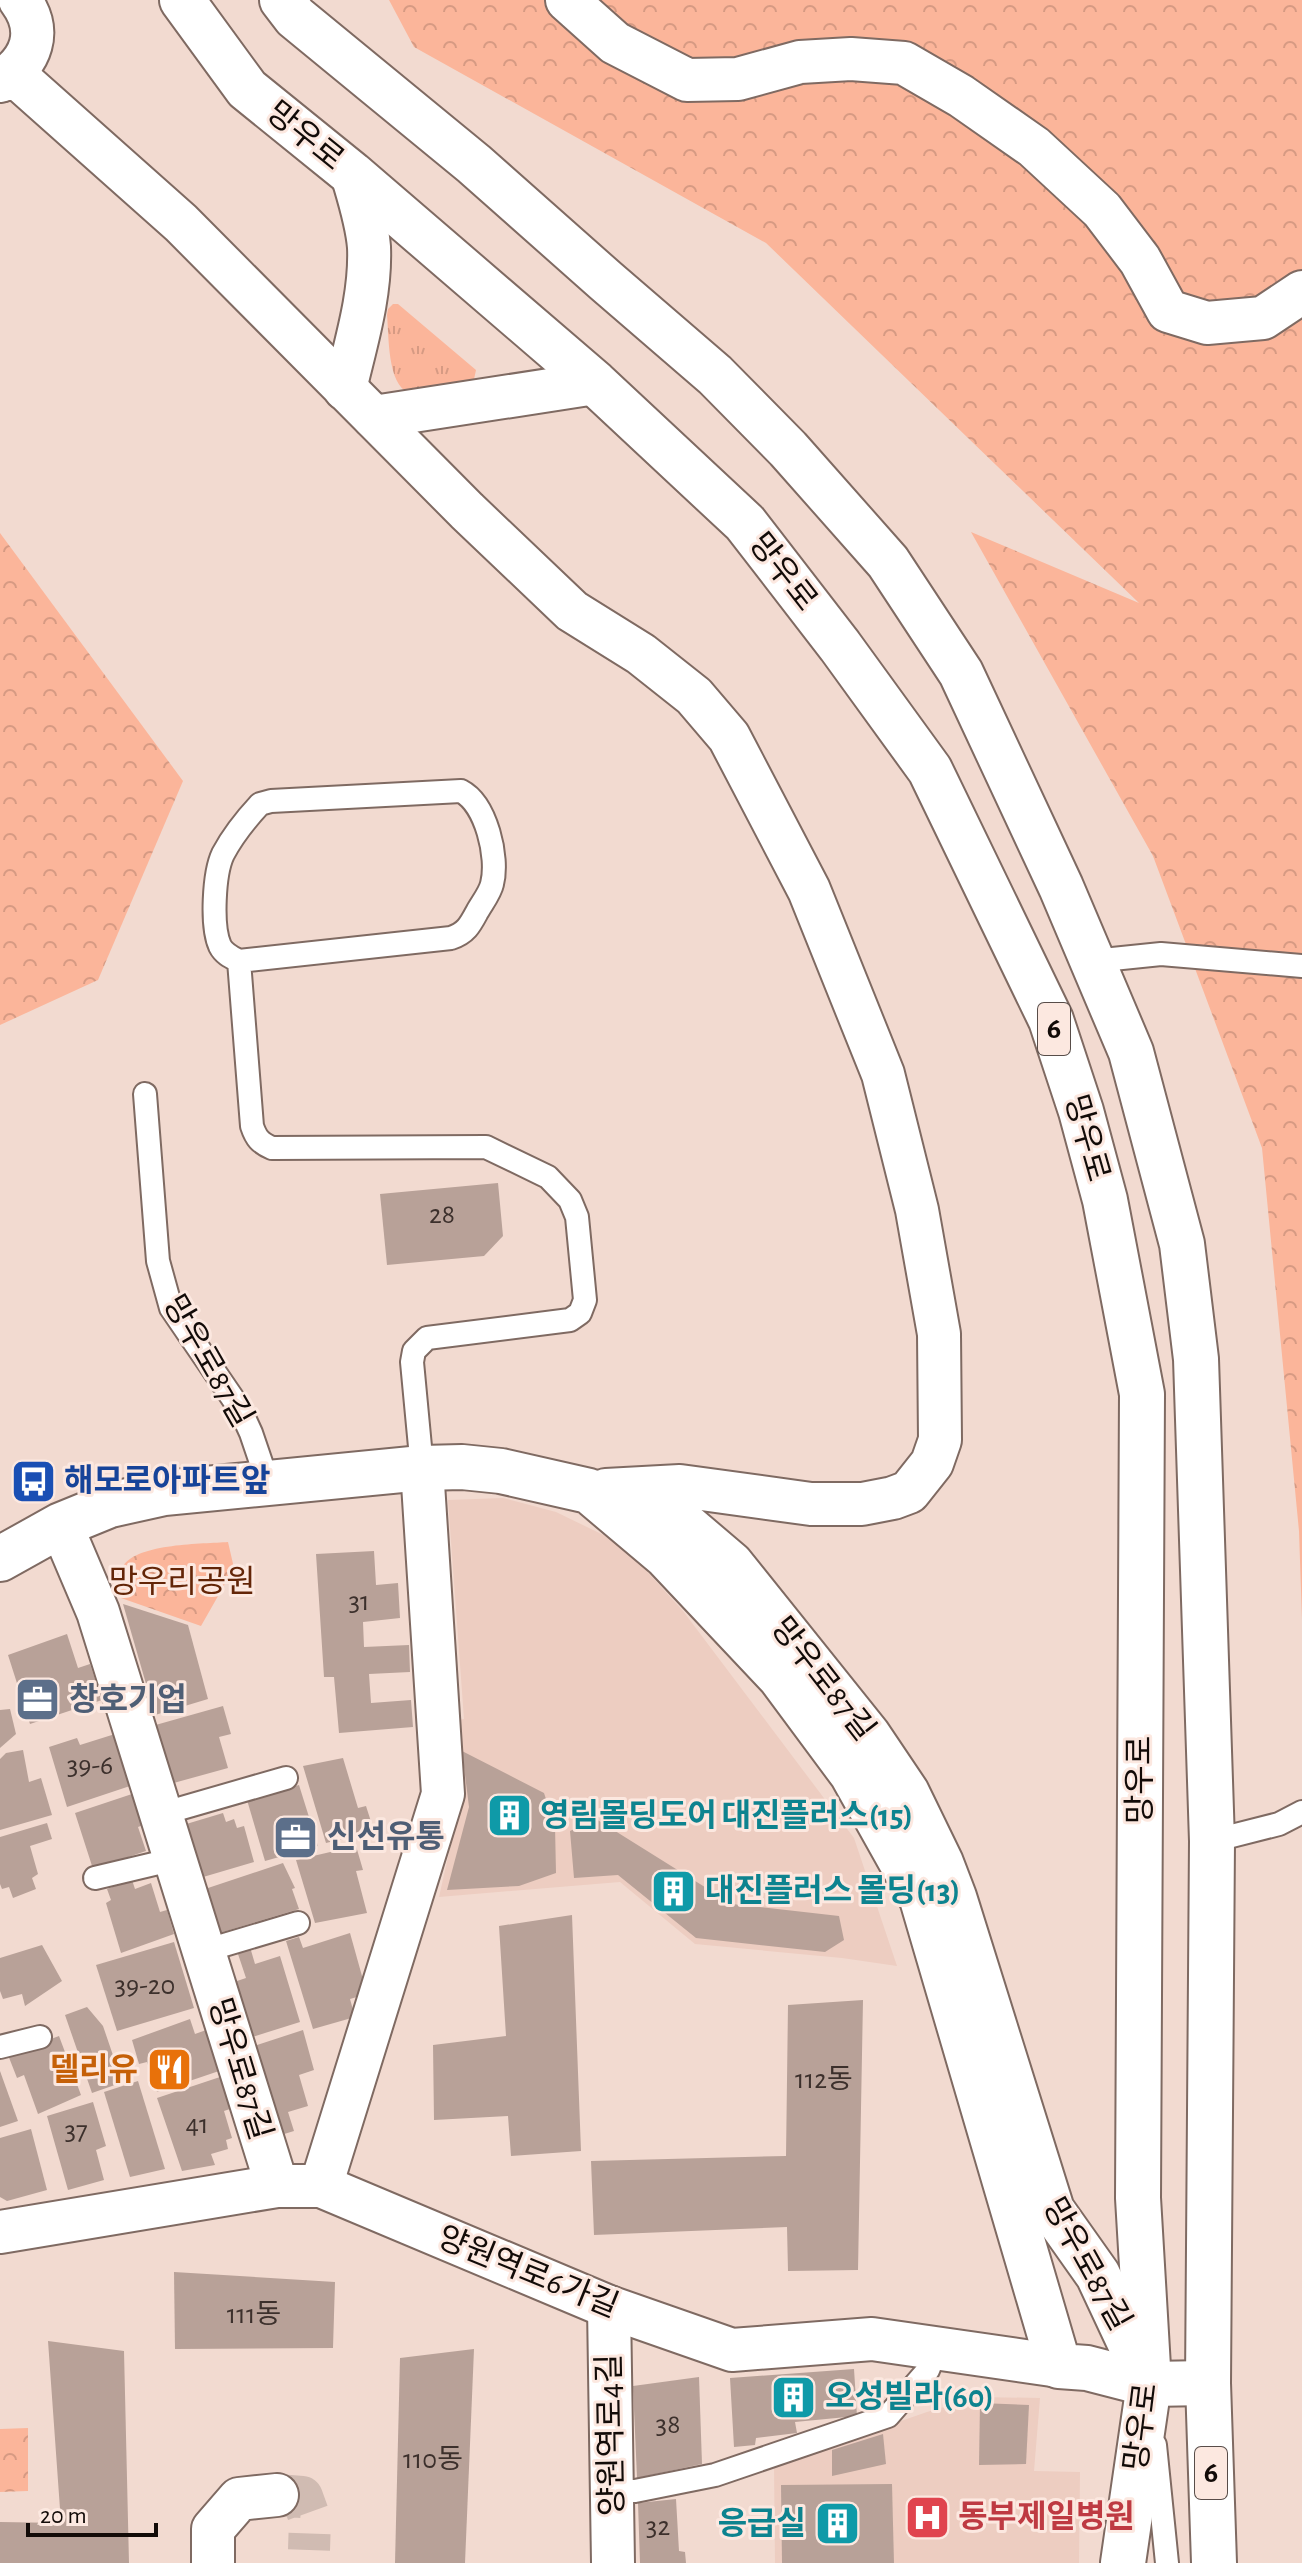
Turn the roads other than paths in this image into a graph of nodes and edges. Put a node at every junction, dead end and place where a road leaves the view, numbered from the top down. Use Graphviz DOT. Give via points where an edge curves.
graph roads {
  1 [pos="20,0"];
  2 [pos="182,0"];
  3 [pos="282,0"];
  4 [pos="567,0"];
  5 [pos="0,80"];
  6 [pos="352,174"];
  7 [pos="1302,292"];
  8 [pos="595,383"];
  9 [pos="359,403"];
  10 [pos="239,961"];
  11 [pos="1093,961"];
  12 [pos="1302,966"];
  13 [pos="145,1094"];
  14 [pos="422,1468"];
  15 [pos="268,1483"];
  16 [pos="589,1491"];
  17 [pos="61,1525"];
  18 [pos="0,1559"];
  19 [pos="286,1778"];
  20 [pos="1302,1812"];
  21 [pos="161,1814"];
  22 [pos="1212,1841"];
  23 [pos="175,1859"];
  24 [pos="95,1878"];
  25 [pos="298,1923"];
  26 [pos="204,1951"];
  27 [pos="40,2037"];
  28 [pos="0,2047"];
  29 [pos="277,2186"];
  30 [pos="321,2186"];
  31 [pos="0,2232"];
  32 [pos="609,2307"];
  33 [pos="937,2348"];
  34 [pos="1059,2366"];
  35 [pos="1208,2383"];
  36 [pos="1149,2384"];
  37 [pos="612,2491"];
  38 [pos="277,2495"];
  39 [pos="213,2563"];
  40 [pos="613,2563"];
  41 [pos="1123,2563"];
  42 [pos="1167,2563"];
  43 [pos="1214,2563"];
  1 -- 5 [label="street" via="28,11 31,43 15,71"];
  2 -- 6 [label="main road, 망우로 / 6" via="247,89"];
  3 -- 11 [label="main road, 망우로 / 6" via="295,17 474,164 715,375 888,562 961,673"];
  4 -- 7 [label="street" via="615,43 687,80 738,79 800,62 904,63 1034,147 1102,210 1140,260 1168,311 1207,323 1263,318"];
  5 -- 9 [label="street" via="18,78 169,213"];
  6 -- 8 [label="main road, 망우로 / 6"];
  6 -- 9 [label="street" via="369,245"];
  8 -- 9 [label="street"];
  8 -- 36 [label="main road, 망우로 / 6" via="745,523 930,770 1051,1020 1081,1111 1105,1200 1142,1394 1138,2198"];
  9 -- 16 [label="street" via="572,611 641,654 694,696 729,737 809,890 877,1060 917,1210 939,1334 940,1440 932,1463 909,1492 862,1504 811,1504 680,1486"];
  10 -- 10 [label="lane" via="462,935 492,887 488,831 476,804 461,791 260,804 218,869 217,936 225,954"];
  10 -- 14 [label="lane" via="252,1126 262,1144 486,1147 548,1177 563,1189 577,1217 585,1286 580,1313 570,1320 427,1338 414,1351"];
  11 -- 12 [label="lane" via="1161,954"];
  11 -- 22 [label="main road, 망우로 / 6" via="1131,1052 1182,1244 1196,1359"];
  13 -- 15 [label="lane, 망우로87길" via="164,1286 171,1308 240,1409"];
  14 -- 15 [label="main road, 망우로87길"];
  14 -- 16 [label="main road, 망우로87길" via="501,1471"];
  14 -- 30 [label="street" via="443,1794"];
  15 -- 17 [label="main road, 망우로87길" via="164,1493 110,1505"];
  16 -- 34 [label="main road, 망우로87길" via="666,1556 780,1677 852,1774 922,1899"];
  16 -- 36 [label="main road, 망우로87길" via="651,1506 684,1524 731,1564 868,1735 907,1793 954,1897 1052,2210 1098,2275"];
  17 -- 18 [label="main road, 망우로87길"];
  17 -- 21 [label="street, 망우로87길" via="98,1612"];
  19 -- 21 [label="lane"];
  20 -- 22 [label="lane" via="1279,1824"];
  21 -- 23 [label="street, 망우로87길"];
  22 -- 35 [label="main road, 망우로 / 6"];
  23 -- 24 [label="lane"];
  23 -- 26 [label="street, 망우로87길"];
  25 -- 26 [label="lane"];
  26 -- 29 [label="street, 망우로87길"];
  27 -- 28 [label="lane"];
  29 -- 30 [label="street, 양원역로6가길"];
  29 -- 31 [label="street, 양원역로6가길"];
  30 -- 32 [label="street, 양원역로6가길"];
  32 -- 33 [label="street, 양원역로6가길" via="732,2350 872,2339"];
  32 -- 37 [label="street, 양원역로4길"];
  33 -- 34 [label="street, 양원역로6가길"];
  33 -- 37 [label="lane" via="928,2370 888,2416 715,2475"];
  34 -- 36 [label="main road, 망우로87길"];
  35 -- 36 [label="main road"];
  35 -- 43 [label="main road, 망우로 / 6"];
  36 -- 41 [label="main road, 망우로 / 6"];
  36 -- 42 [label="lane"];
  37 -- 40 [label="street, 양원역로4길"];
  38 -- 39 [label="street" via="239,2499 213,2529"];
}
